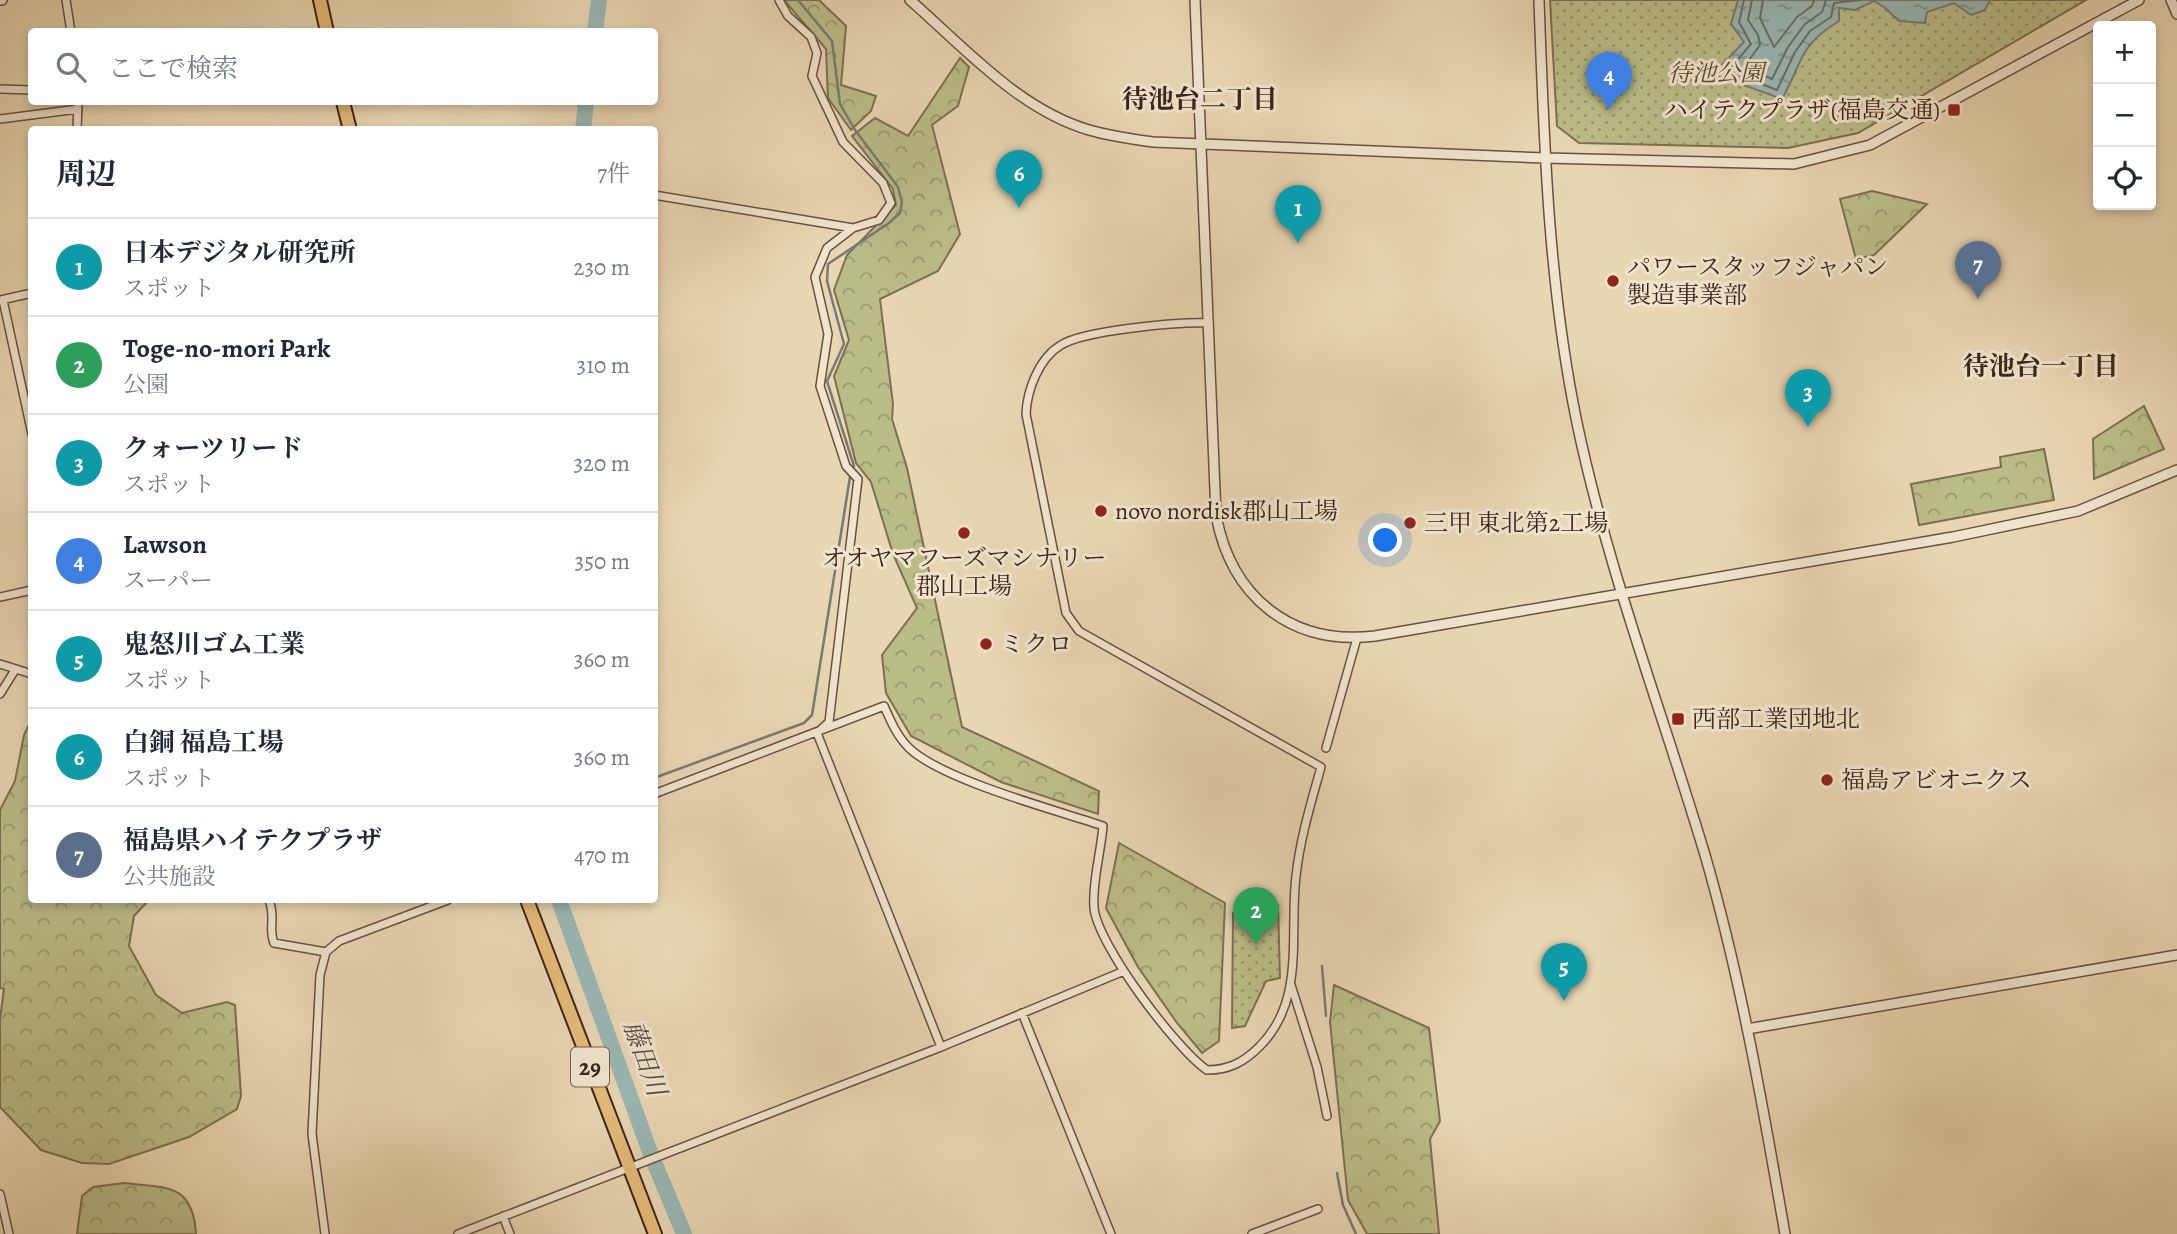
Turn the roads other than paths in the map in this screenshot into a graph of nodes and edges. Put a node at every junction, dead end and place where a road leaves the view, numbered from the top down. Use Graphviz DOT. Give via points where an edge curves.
graph roads {
  1 [pos="66,0"];
  2 [pos="320,0"];
  3 [pos="779,0"];
  4 [pos="910,0"];
  5 [pos="1195,0"];
  6 [pos="1539,0"];
  7 [pos="2140,0"];
  8 [pos="2171,0"];
  9 [pos="2177,14"];
  10 [pos="70,28"];
  11 [pos="326,28"];
  12 [pos="0,89"];
  13 [pos="28,90"];
  14 [pos="78,105"];
  15 [pos="344,105"];
  16 [pos="0,119"];
  17 [pos="77,126"];
  18 [pos="349,126"];
  19 [pos="1200,143"];
  20 [pos="1545,158"];
  21 [pos="658,196"];
  22 [pos="853,228"];
  23 [pos="28,294"];
  24 [pos="1,300"];
  25 [pos="1209,323"];
  26 [pos="28,417"];
  27 [pos="2177,470"];
  28 [pos="28,591"];
  29 [pos="1620,594"];
  30 [pos="0,597"];
  31 [pos="1357,638"];
  32 [pos="0,664"];
  33 [pos="15,670"];
  34 [pos="28,673"];
  35 [pos="0,694"];
  36 [pos="817,733"];
  37 [pos="1326,748"];
  38 [pos="658,793"];
  39 [pos="271,903"];
  40 [pos="440,903"];
  41 [pos="528,903"];
  42 [pos="326,952"];
  43 [pos="2177,955"];
  44 [pos="1124,971"];
  45 [pos="1291,984"];
  46 [pos="1022,1013"];
  47 [pos="1747,1029"];
  48 [pos="942,1046"];
  49 [pos="1327,1115"];
  50 [pos="632,1166"];
  51 [pos="0,1194"];
  52 [pos="1318,1209"];
  53 [pos="502,1216"];
  54 [pos="9,1234"];
  55 [pos="325,1234"];
  56 [pos="458,1234"];
  57 [pos="510,1234"];
  58 [pos="654,1234"];
  59 [pos="1111,1234"];
  60 [pos="1252,1234"];
  61 [pos="1785,1234"];
  1 -- 10 [label="street"];
  2 -- 11 [label="main road"];
  3 -- 22 [label="street" via="788,16 811,37 817,53 812,76 843,142 883,183 891,203 880,220"];
  4 -- 19 [label="street" via="1036,107 1086,130 1114,137"];
  5 -- 19 [label="street"];
  6 -- 20 [label="street"];
  7 -- 20 [label="street" via="1870,145 1843,153 1794,164"];
  8 -- 9 [label="street"];
  12 -- 13 [label="street"];
  14 -- 16 [label="street"];
  14 -- 17 [label="street"];
  15 -- 18 [label="main road"];
  19 -- 20 [label="street"];
  19 -- 25 [label="street"];
  20 -- 29 [label="street" via="1559,320 1577,422"];
  21 -- 22 [label="street"];
  22 -- 36 [label="street" via="827,248 815,277 828,334 820,386 846,466 859,479 829,722"];
  23 -- 24 [label="street"];
  24 -- 26 [label="street"];
  25 -- 31 [label="street" via="1216,514 1231,565 1245,587 1281,619 1303,630"];
  25 -- 45 [label="street" via="1177,322 1071,339 1049,355 1038,372 1026,414 1066,613 1079,631 1321,767 1295,877"];
  27 -- 29 [label="street" via="2078,511"];
  28 -- 30 [label="street"];
  29 -- 31 [label="street"];
  29 -- 47 [label="street" via="1705,855"];
  31 -- 37 [label="street"];
  32 -- 33 [label="street"];
  33 -- 34 [label="street"];
  33 -- 35 [label="street"];
  36 -- 38 [label="street"];
  36 -- 44 [label="street" via="884,706 911,750 939,768 1103,826 1094,906 1098,925"];
  36 -- 48 [label="street"];
  39 -- 42 [label="street" via="274,943"];
  40 -- 42 [label="street" via="339,941"];
  41 -- 50 [label="main road, 29"];
  42 -- 55 [label="street" via="320,975 312,1134"];
  43 -- 47 [label="street"];
  44 -- 45 [label="street" via="1186,1052 1207,1070 1233,1067 1268,1039 1283,1016"];
  44 -- 46 [label="street"];
  45 -- 49 [label="street"];
  46 -- 48 [label="street"];
  46 -- 59 [label="street"];
  47 -- 61 [label="street"];
  48 -- 50 [label="street"];
  50 -- 53 [label="street"];
  50 -- 58 [label="main road, 29"];
  51 -- 54 [label="street"];
  52 -- 60 [label="street"];
  53 -- 56 [label="street"];
  53 -- 57 [label="street"];
}
